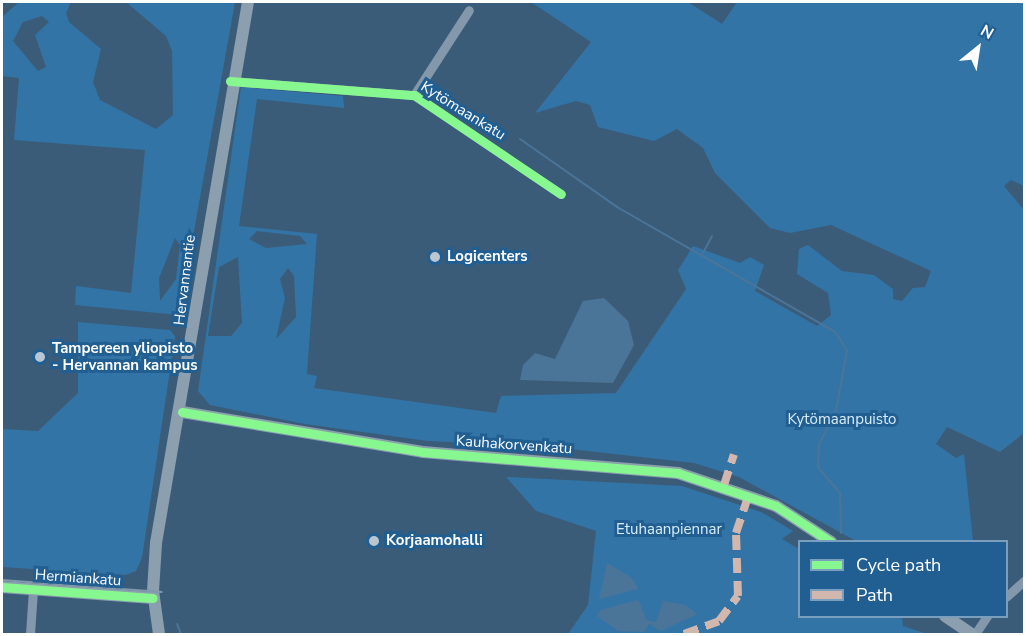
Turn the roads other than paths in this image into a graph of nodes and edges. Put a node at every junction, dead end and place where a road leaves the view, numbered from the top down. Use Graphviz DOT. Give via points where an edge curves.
graph roads {
  1 [pos="248,2"];
  2 [pos="469,10"];
  3 [pos="230,81"];
  4 [pos="414,95"];
  5 [pos="561,194"];
  6 [pos="182,412"];
  7 [pos="828,540"];
  8 [pos="1024,581"];
  9 [pos="2,587"];
  10 [pos="33,590"];
  11 [pos="1008,595"];
  12 [pos="153,598"];
  13 [pos="948,618"];
  14 [pos="985,618"];
  15 [pos="30,634"];
  16 [pos="159,634"];
  17 [pos="973,634"];
  1 -- 3 [label="street, Hervannantie"];
  2 -- 4 [label="street"];
  3 -- 4 [label="street, Kytömaankatu"];
  3 -- 6 [label="street, Hervannantie"];
  4 -- 5 [label="street, Kytömaankatu"];
  6 -- 7 [label="street, Kauhakorvenkatu" via="423,452 678,473 749,494"];
  6 -- 12 [label="street, Hervannantie" via="158,533"];
  8 -- 11 [label="street"];
  9 -- 10 [label="street, Hermiankatu"];
  10 -- 12 [label="street, Hermiankatu"];
  10 -- 15 [label="street"];
  12 -- 16 [label="street, Hervannantie"];
  13 -- 17 [label="street"];
  14 -- 17 [label="street"];
}
